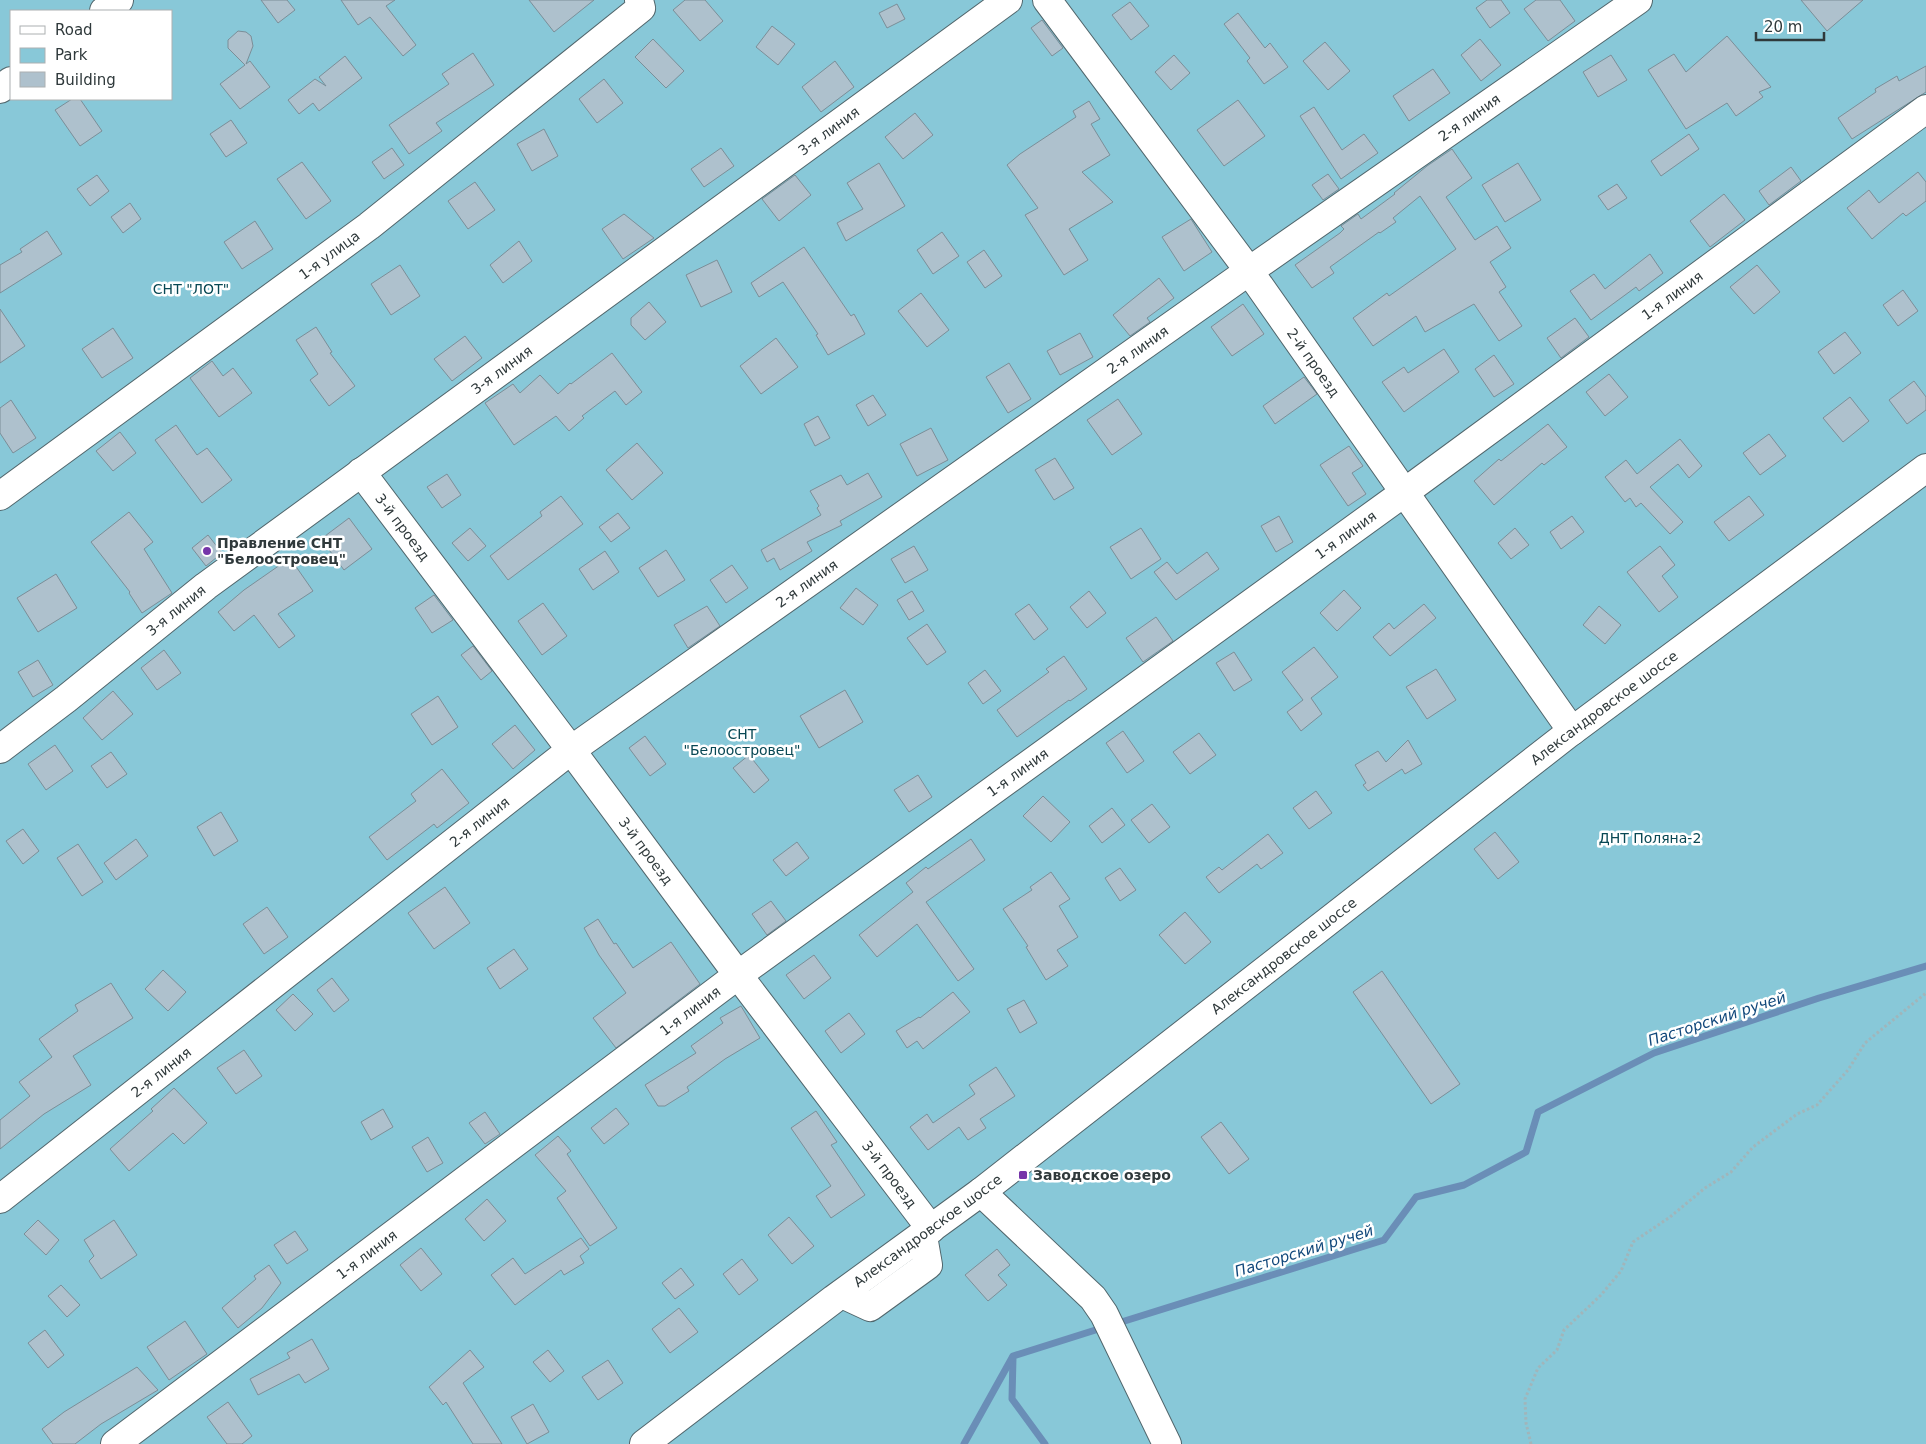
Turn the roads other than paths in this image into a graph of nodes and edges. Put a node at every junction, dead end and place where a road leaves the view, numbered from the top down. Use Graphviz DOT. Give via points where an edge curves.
graph roads {
  1 [pos="119,0"];
  2 [pos="639,0"];
  3 [pos="1008,0"];
  4 [pos="1047,0"];
  5 [pos="1638,0"];
  6 [pos="105,10"];
  7 [pos="1926,110"];
  8 [pos="1249,270"];
  9 [pos="1926,468"];
  10 [pos="361,472"];
  11 [pos="1405,492"];
  12 [pos="0,496"];
  13 [pos="1572,731"];
  14 [pos="0,749"];
  15 [pos="571,750"];
  16 [pos="738,976"];
  17 [pos="981,1192"];
  18 [pos="0,1199"];
  19 [pos="927,1232"];
  20 [pos="114,1444"];
  21 [pos="644,1444"];
  22 [pos="1166,1444"];
  1 -- 6 [label="street"];
  2 -- 12 [label="street, 1-я улица" via="641,8 369,226"];
  3 -- 10 [label="street, 3-я линия"];
  4 -- 8 [label="street, 2-й проезд"];
  5 -- 8 [label="street, 2-я линия"];
  7 -- 11 [label="street, 1-я линия"];
  8 -- 11 [label="street, 2-й проезд"];
  8 -- 15 [label="street, 2-я линия"];
  9 -- 13 [label="street, Александровское шоссе"];
  10 -- 14 [label="street, 3-я линия" via="206,586"];
  10 -- 15 [label="street, 3-й проезд"];
  11 -- 13 [label="street, 2-й проезд"];
  11 -- 16 [label="street, 1-я линия"];
  13 -- 17 [label="street, Александровское шоссе"];
  15 -- 16 [label="street, 3-й проезд"];
  15 -- 18 [label="street, 2-я линия"];
  16 -- 19 [label="street, 3-й проезд"];
  16 -- 20 [label="street, 1-я линия"];
  17 -- 19 [label="street, Александровское шоссе"];
  17 -- 22 [label="street" via="1093,1298"];
  19 -- 21 [label="street, Александровское шоссе"];
}
